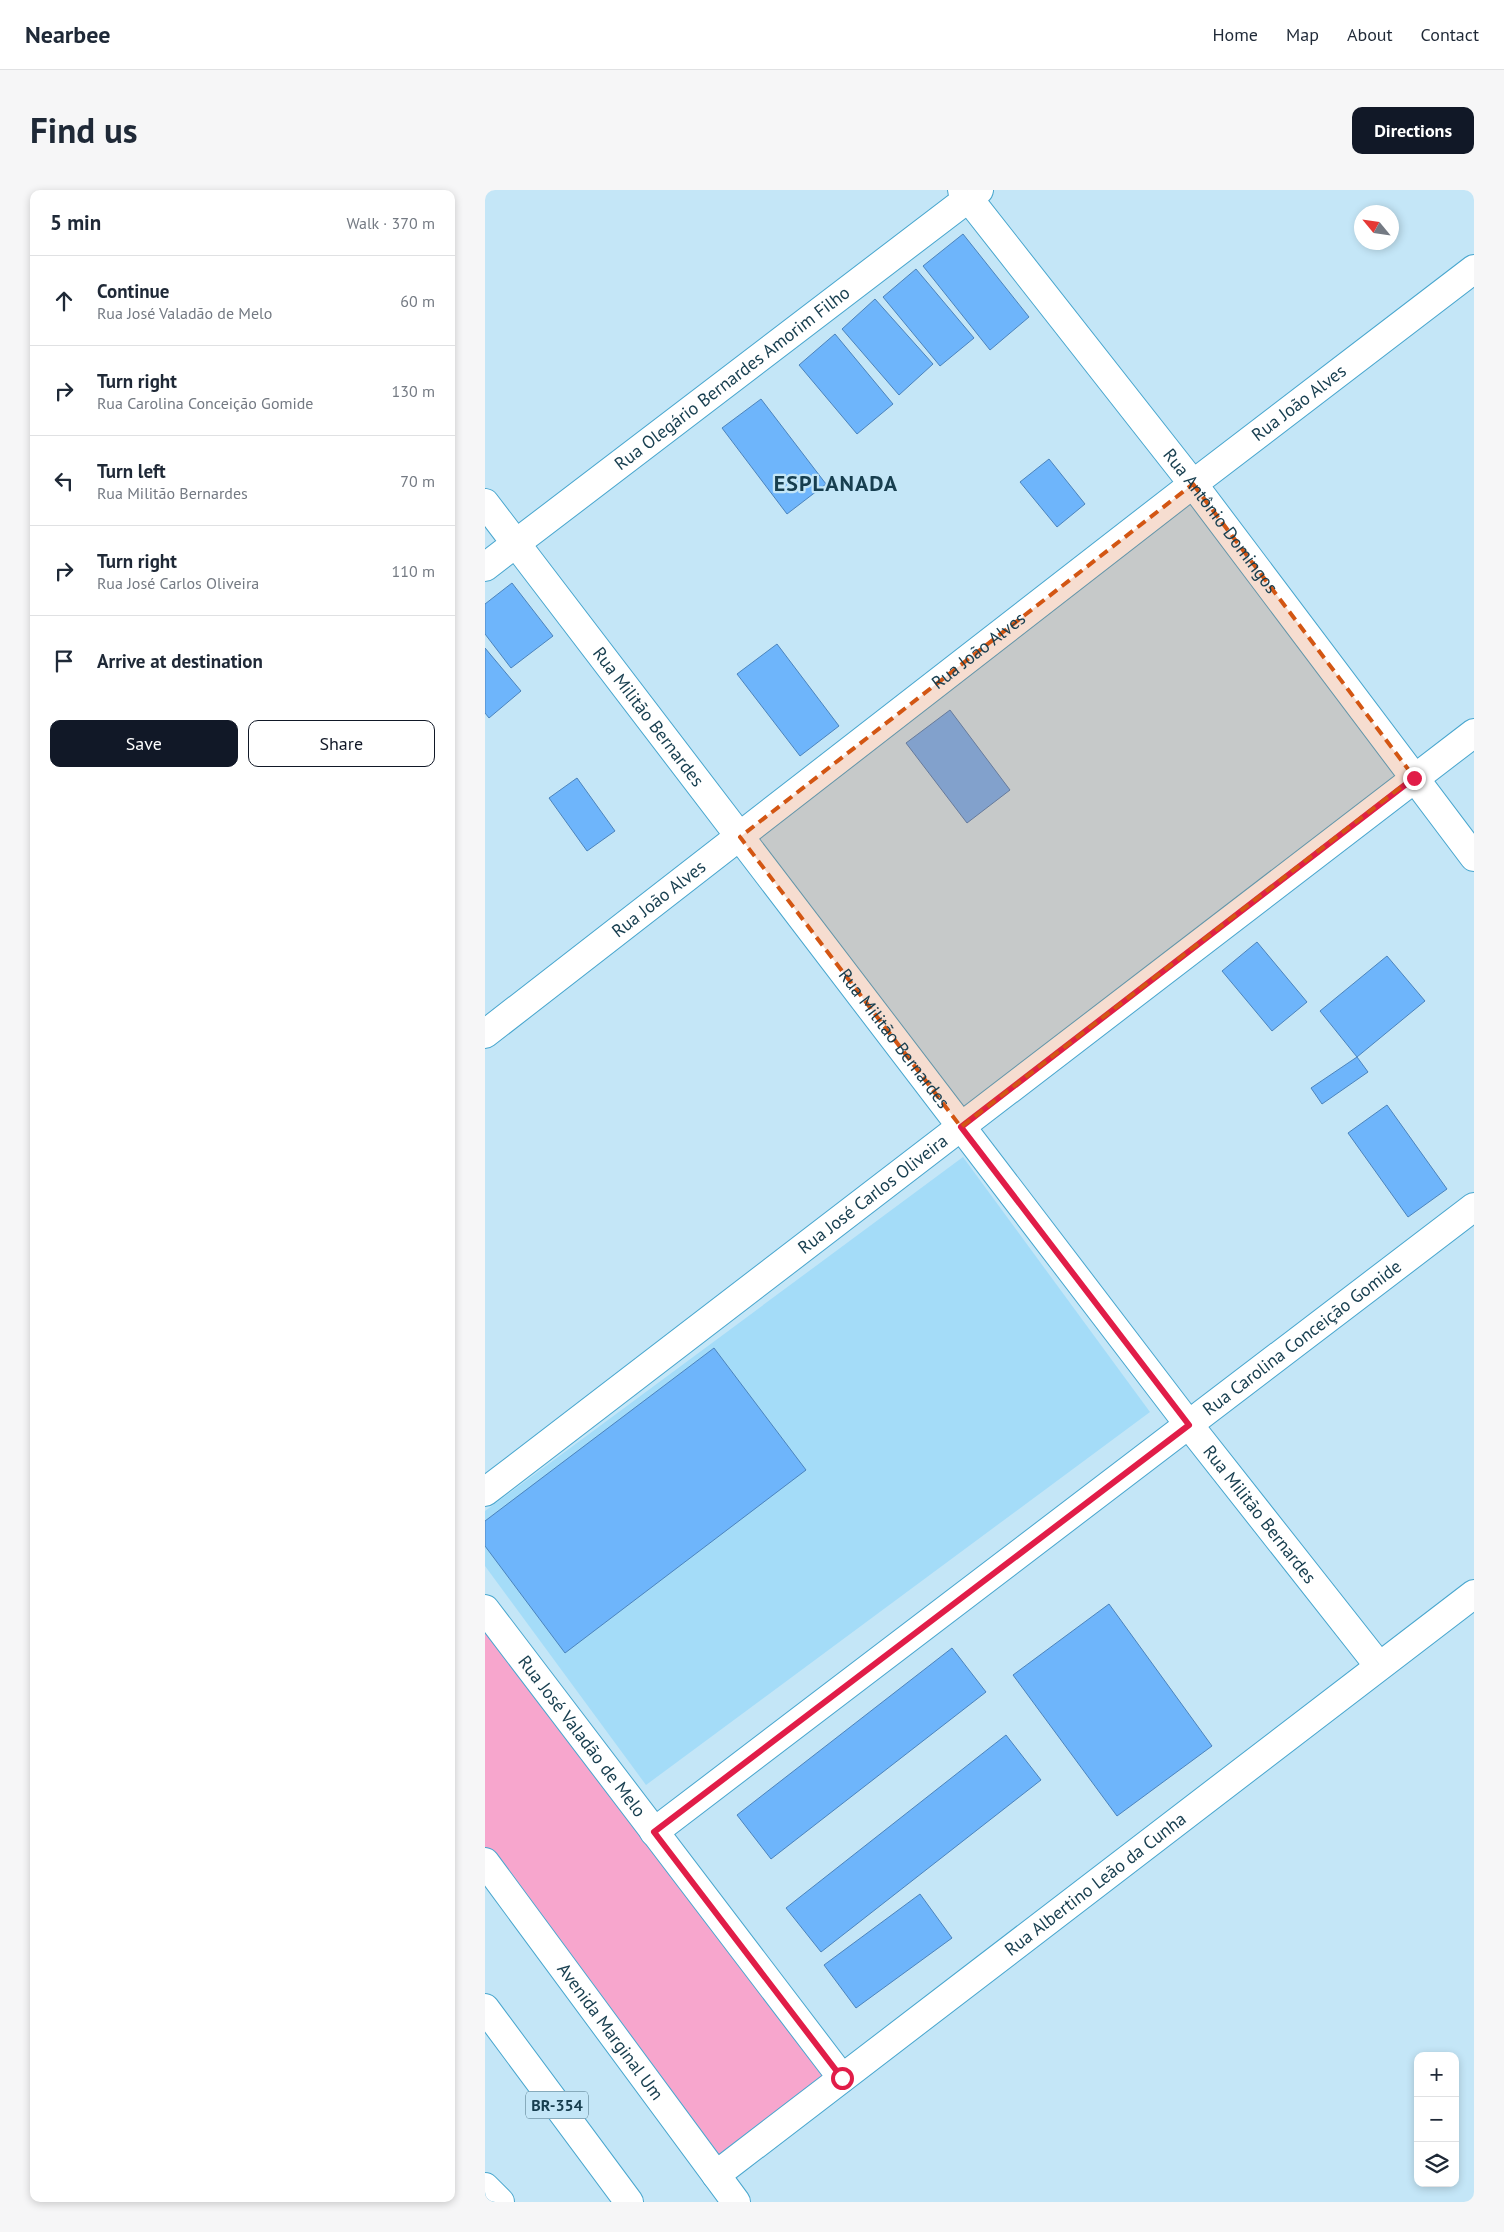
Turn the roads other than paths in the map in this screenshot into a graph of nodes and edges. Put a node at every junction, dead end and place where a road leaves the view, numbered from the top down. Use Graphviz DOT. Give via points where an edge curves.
graph roads {
  1 [pos="970,193"];
  2 [pos="1474,269"];
  3 [pos="1193,484"];
  4 [pos="485,503"];
  5 [pos="516,543"];
  6 [pos="485,567"];
  7 [pos="1474,733"];
  8 [pos="1414,778"];
  9 [pos="740,837"];
  10 [pos="1474,857"];
  11 [pos="485,1034"];
  12 [pos="961,1127"];
  13 [pos="1474,1207"];
  14 [pos="1189,1425"];
  15 [pos="485,1492"];
  16 [pos="1474,1594"];
  17 [pos="485,1609"];
  18 [pos="1379,1666"];
  19 [pos="654,1832"];
  20 [pos="485,1862"];
  21 [pos="485,2008"];
  22 [pos="842,2078"];
  23 [pos="715,2175"];
  24 [pos="485,2187"];
  25 [pos="500,2202"];
  26 [pos="629,2202"];
  27 [pos="736,2202"];
  1 -- 3 [label="street, Rua Antônio Domingos"];
  1 -- 5 [label="street, Rua Olegário Bernardes Amorim Filho"];
  2 -- 3 [label="street, Rua João Alves"];
  3 -- 8 [label="street, Rua Antônio Domingos"];
  3 -- 9 [label="street, Rua João Alves"];
  4 -- 5 [label="street, Rua Militão Bernardes"];
  5 -- 6 [label="street, Rua Olegário Bernardes Amorim Filho"];
  5 -- 9 [label="street, Rua Militão Bernardes"];
  7 -- 8 [label="street, Rua José Carlos Oliveira"];
  8 -- 10 [label="street, Rua Antônio Domingos"];
  8 -- 12 [label="street, Rua José Carlos Oliveira"];
  9 -- 11 [label="street, Rua João Alves"];
  9 -- 12 [label="street, Rua Militão Bernardes"];
  12 -- 14 [label="street, Rua Militão Bernardes"];
  12 -- 15 [label="street, Rua José Carlos Oliveira"];
  13 -- 14 [label="street, Rua Carolina Conceição Gomide"];
  14 -- 18 [label="street, Rua Militão Bernardes"];
  14 -- 19 [label="street, Rua Carolina Conceição Gomide"];
  16 -- 18 [label="street, Rua Albertino Leão da Cunha"];
  17 -- 19 [label="street, Rua José Valadão de Melo"];
  18 -- 22 [label="street, Rua Albertino Leão da Cunha"];
  19 -- 22 [label="street, Rua José Valadão de Melo"];
  20 -- 23 [label="street, Avenida Marginal Um"];
  21 -- 26 [label="street, BR-354"];
  22 -- 23 [label="street, Rua Albertino Leão da Cunha"];
  23 -- 27 [label="street, Avenida Marginal Um"];
  24 -- 25 [label="street"];
}
